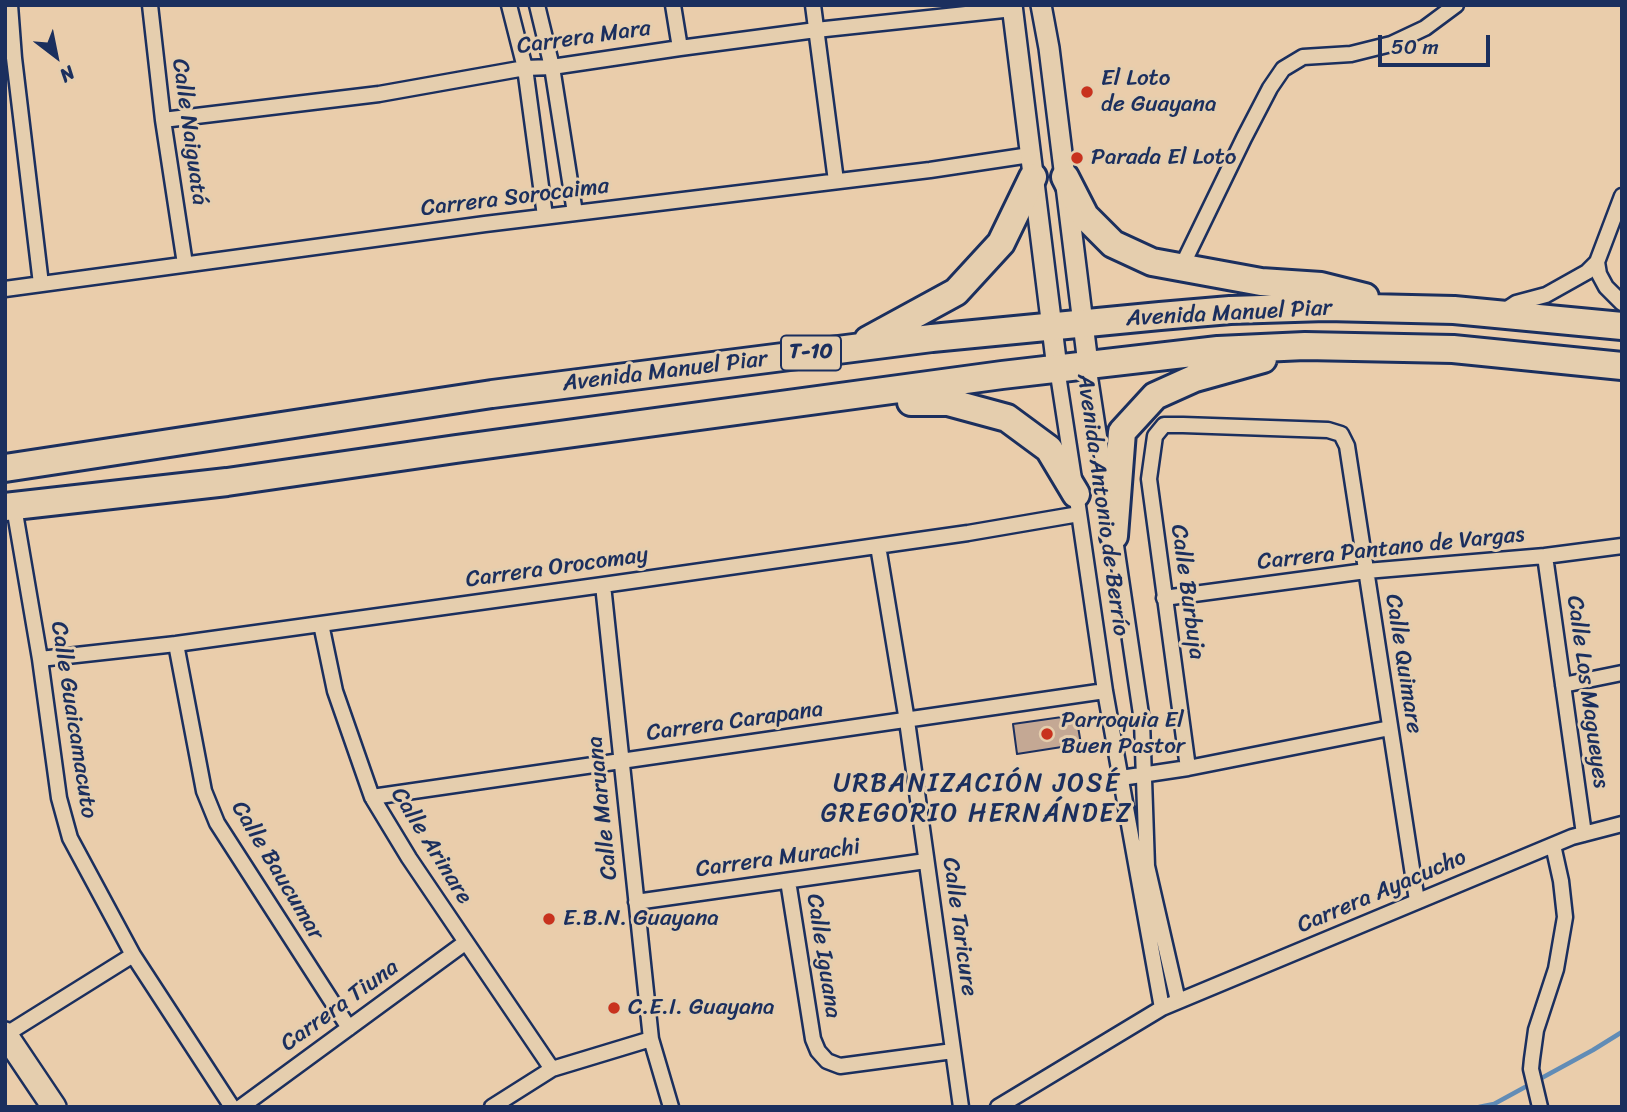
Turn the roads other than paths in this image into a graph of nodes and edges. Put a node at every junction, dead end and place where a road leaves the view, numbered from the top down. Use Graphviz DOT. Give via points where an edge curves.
graph roads {
  1 [pos="10,5"];
  2 [pos="150,5"];
  3 [pos="509,5"];
  4 [pos="537,5"];
  5 [pos="673,5"];
  6 [pos="813,5"];
  7 [pos="1041,5"];
  8 [pos="1457,5"];
  9 [pos="1012,7"];
  10 [pos="816,30"];
  11 [pos="680,48"];
  12 [pos="552,67"];
  13 [pos="525,68"];
  14 [pos="163,120"];
  15 [pos="1032,166"];
  16 [pos="1065,177"];
  17 [pos="836,181"];
  18 [pos="1622,196"];
  19 [pos="575,213"];
  20 [pos="545,216"];
  21 [pos="1597,262"];
  22 [pos="185,264"];
  23 [pos="1181,268"];
  24 [pos="41,284"];
  25 [pos="5,289"];
  26 [pos="1622,303"];
  27 [pos="1385,308"];
  28 [pos="1500,314"];
  29 [pos="1083,323"];
  30 [pos="1052,326"];
  31 [pos="1622,326"];
  32 [pos="1305,346"];
  33 [pos="852,348"];
  34 [pos="1088,364"];
  35 [pos="1622,366"];
  36 [pos="1058,368"];
  37 [pos="832,399"];
  38 [pos="1164,425"];
  39 [pos="5,468"];
  40 [pos="1078,504"];
  41 [pos="10,507"];
  42 [pos="1114,536"];
  43 [pos="1622,545"];
  44 [pos="878,546"];
  45 [pos="1545,556"];
  46 [pos="1366,571"];
  47 [pos="603,585"];
  48 [pos="1164,598"];
  49 [pos="321,624"];
  50 [pos="176,645"];
  51 [pos="40,659"];
  52 [pos="1622,673"];
  53 [pos="1563,685"];
  54 [pos="1105,691"];
  55 [pos="907,721"];
  56 [pos="1391,728"];
  57 [pos="620,762"];
  58 [pos="1188,768"];
  59 [pos="1144,775"];
  60 [pos="1121,778"];
  61 [pos="372,797"];
  62 [pos="1622,824"];
  63 [pos="1584,834"];
  64 [pos="1553,845"];
  65 [pos="926,861"];
  66 [pos="788,881"];
  67 [pos="1417,901"];
  68 [pos="636,902"];
  69 [pos="466,942"];
  70 [pos="133,955"];
  71 [pos="1178,1001"];
  72 [pos="1162,1008"];
  73 [pos="349,1028"];
  74 [pos="5,1034"];
  75 [pos="651,1039"];
  76 [pos="953,1051"];
  77 [pos="552,1069"];
  78 [pos="1539,1102"];
  79 [pos="54,1107"];
  80 [pos="232,1107"];
  81 [pos="241,1107"];
  82 [pos="492,1107"];
  83 [pos="671,1107"];
  84 [pos="961,1107"];
  85 [pos="999,1107"];
  1 -- 24 [label="street"];
  2 -- 14 [label="street, Calle Naiguatá"];
  3 -- 13 [label="street"];
  4 -- 12 [label="street"];
  5 -- 11 [label="street"];
  6 -- 10 [label="street"];
  7 -- 16 [label="street, Avenida Antonio de Berrío"];
  8 -- 23 [label="street" via="1425,28 1391,44 1351,54 1303,57 1283,69"];
  9 -- 10 [label="street, Carrera Mara"];
  9 -- 15 [label="street, Avenida Antonio de Berrío"];
  10 -- 11 [label="street, Carrera Mara"];
  10 -- 17 [label="street"];
  11 -- 12 [label="street, Carrera Mara"];
  12 -- 13 [label="street, Carrera Mara"];
  12 -- 19 [label="street"];
  13 -- 14 [label="street, Carrera Mara" via="379,94"];
  13 -- 20 [label="street"];
  14 -- 22 [label="street, Calle Naiguatá"];
  15 -- 17 [label="street, Carrera Sorocaima"];
  15 -- 30 [label="street, Avenida Antonio de Berrío"];
  15 -- 33 [label="highway" via="1001,243 956,292"];
  16 -- 23 [label="highway" via="1085,216 1113,244 1152,262"];
  16 -- 29 [label="street, Avenida Antonio de Berrío"];
  17 -- 19 [label="street, Carrera Sorocaima"];
  18 -- 21 [label="street"];
  19 -- 20 [label="street, Carrera Sorocaima"];
  20 -- 22 [label="street, Carrera Sorocaima"];
  21 -- 26 [label="street" via="1606,287"];
  21 -- 28 [label="street" via="1566,286 1516,303"];
  22 -- 24 [label="street, Carrera Sorocaima"];
  23 -- 27 [label="highway" via="1261,282 1321,286 1367,298"];
  24 -- 25 [label="street, Carrera Sorocaima"];
  27 -- 28 [label="highway, Avenida Manuel Piar / T-10"];
  27 -- 29 [label="highway, Avenida Manuel Piar / T-10" via="1230,310"];
  28 -- 31 [label="highway, Avenida Manuel Piar / T-10"];
  29 -- 30 [label="highway, Avenida Manuel Piar / T-10"];
  29 -- 34 [label="street, Avenida Antonio de Berrío"];
  30 -- 33 [label="highway, Avenida Manuel Piar / T-10"];
  30 -- 36 [label="street, Avenida Antonio de Berrío"];
  32 -- 34 [label="highway, Avenida Manuel Piar / T-10"];
  32 -- 35 [label="highway, Avenida Manuel Piar / T-10" via="1452,349"];
  32 -- 42 [label="highway" via="1195,378 1155,396 1122,432"];
  33 -- 39 [label="highway, Avenida Manuel Piar / T-10" via="492,394"];
  34 -- 36 [label="highway, Avenida Manuel Piar / T-10"];
  34 -- 42 [label="street, Avenida Antonio de Berrío"];
  36 -- 37 [label="highway, Avenida Manuel Piar / T-10"];
  36 -- 40 [label="street, Avenida Antonio de Berrío"];
  37 -- 40 [label="highway" via="948,402 1007,418 1049,449"];
  37 -- 41 [label="highway, Avenida Manuel Piar / T-10"];
  38 -- 46 [label="street, Calle Quimare" via="1341,434"];
  38 -- 48 [label="street, Calle Burbuja" via="1155,436 1149,479"];
  40 -- 44 [label="street, Carrera Orocomay"];
  40 -- 54 [label="street, Avenida Antonio de Berrío"];
  41 -- 51 [label="street, Calle Guaicamacuto"];
  42 -- 59 [label="street, Avenida Antonio de Berrío" via="1142,720"];
  43 -- 45 [label="street, Carrera Pantano de Vargas"];
  44 -- 47 [label="street, Carrera Orocomay"];
  44 -- 55 [label="street, Calle Taricure"];
  45 -- 46 [label="street, Carrera Pantano de Vargas"];
  45 -- 53 [label="street, Calle Los Magueyes"];
  46 -- 48 [label="street, Carrera Pantano de Vargas"];
  46 -- 56 [label="street, Calle Quimare"];
  47 -- 49 [label="street, Carrera Orocomay"];
  47 -- 57 [label="street, Calle Maruana"];
  48 -- 58 [label="street, Calle Burbuja"];
  49 -- 50 [label="street, Carrera Orocomay"];
  49 -- 61 [label="street, Calle Arinare" via="335,691"];
  50 -- 51 [label="street, Carrera Orocomay"];
  50 -- 73 [label="street, Calle Baucumar" via="204,790 216,823"];
  51 -- 70 [label="street, Calle Guaicamacuto" via="59,798 70,838"];
  52 -- 53 [label="street"];
  53 -- 63 [label="street, Calle Los Magueyes"];
  54 -- 55 [label="street, Carrera Carapana"];
  54 -- 60 [label="street, Avenida Antonio de Berrío"];
  55 -- 57 [label="street, Carrera Carapana"];
  55 -- 65 [label="street, Calle Taricure"];
  56 -- 58 [label="street"];
  56 -- 67 [label="street, Calle Quimare"];
  57 -- 61 [label="street, Carrera Carapana"];
  57 -- 68 [label="street, Calle Maruana"];
  58 -- 59 [label="street"];
  59 -- 60 [label="street"];
  59 -- 71 [label="street, Avenida Antonio de Berrío" via="1147,866"];
  60 -- 72 [label="street, Avenida Antonio de Berrío"];
  61 -- 69 [label="street, Calle Arinare"];
  62 -- 63 [label="street, Carrera Ayacucho"];
  63 -- 64 [label="street, Carrera Ayacucho"];
  64 -- 67 [label="street, Carrera Ayacucho"];
  64 -- 78 [label="street" via="1565,917 1556,969 1536,1030 1531,1069"];
  65 -- 66 [label="street, Carrera Murachi"];
  65 -- 76 [label="street, Calle Taricure"];
  66 -- 68 [label="street, Carrera Murachi"];
  66 -- 76 [label="street, Calle Iguana" via="813,1039 827,1061 840,1066"];
  67 -- 71 [label="street, Carrera Ayacucho"];
  68 -- 75 [label="street, Calle Maruana"];
  69 -- 73 [label="street, Carrera Tiuna"];
  69 -- 77 [label="street, Calle Arinare"];
  70 -- 74 [label="street"];
  70 -- 80 [label="street, Calle Guaicamacuto"];
  71 -- 72 [label="street, Carrera Ayacucho"];
  72 -- 85 [label="street, Carrera Ayacucho"];
  73 -- 81 [label="street, Carrera Tiuna"];
  74 -- 79 [label="main road"];
  75 -- 77 [label="street"];
  75 -- 83 [label="street, Calle Maruana"];
  76 -- 84 [label="street, Calle Taricure"];
  77 -- 82 [label="street"];
}
